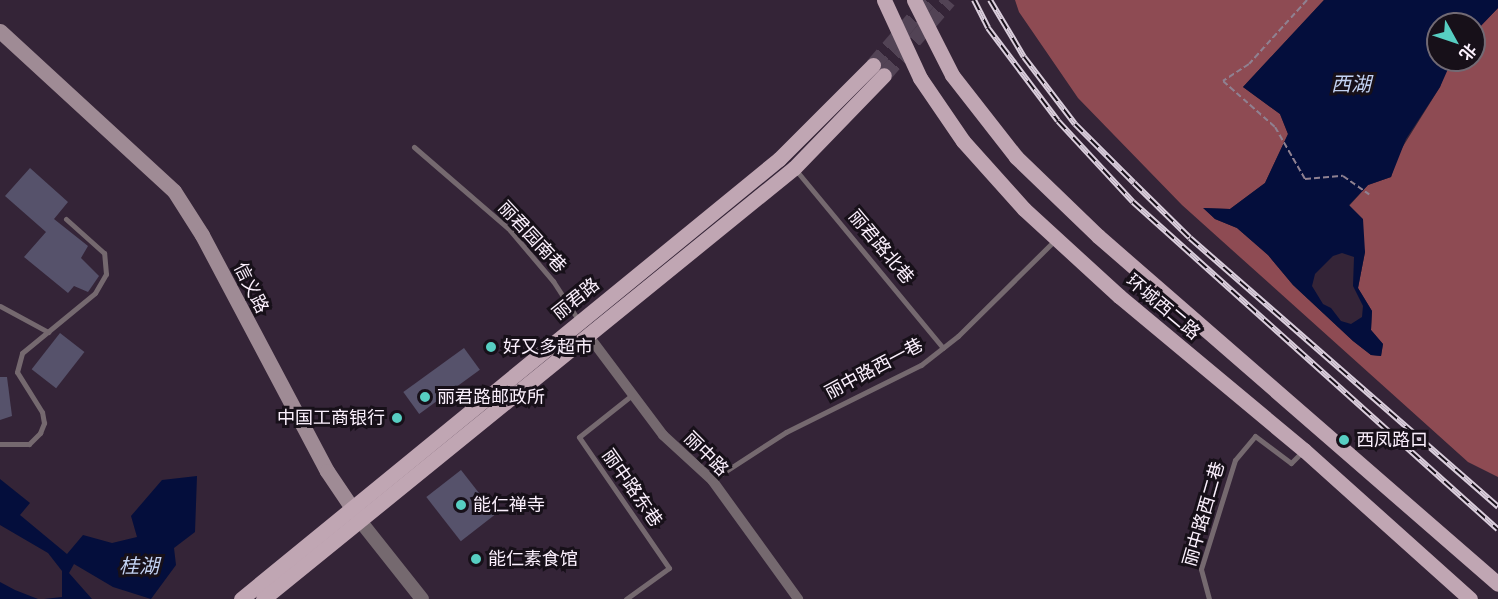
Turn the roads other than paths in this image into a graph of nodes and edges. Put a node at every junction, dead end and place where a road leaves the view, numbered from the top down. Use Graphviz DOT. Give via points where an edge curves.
graph roads {
  1 [pos="884,0"];
  2 [pos="914,0"];
  3 [pos="0,31"];
  4 [pos="414,147"];
  5 [pos="794,168"];
  6 [pos="66,219"];
  7 [pos="1058,237"];
  8 [pos="0,306"];
  9 [pos="579,320"];
  10 [pos="48,332"];
  11 [pos="588,335"];
  12 [pos="943,348"];
  13 [pos="632,395"];
  14 [pos="0,444"];
  15 [pos="1304,450"];
  16 [pos="712,480"];
  17 [pos="352,508"];
  18 [pos="361,522"];
  19 [pos="1498,584"];
  20 [pos="240,599"];
  21 [pos="263,599"];
  22 [pos="422,599"];
  23 [pos="626,599"];
  24 [pos="798,599"];
  25 [pos="1209,599"];
  26 [pos="1470,599"];
  1 -- 7 [label="main road, 环城西二路" via="920,78 963,141 1024,209"];
  2 -- 19 [label="main road, 环城西二路" via="952,75 1016,157 1098,236"];
  3 -- 17 [label="main road, 信义路" via="174,191 202,235 327,471"];
  4 -- 9 [label="lane, 丽君园南巷" via="508,228 553,281"];
  5 -- 9 [label="main road, 丽君路" via="879,70 779,159"];
  5 -- 11 [label="main road, 丽君路"];
  5 -- 12 [label="lane, 丽君路北巷"];
  6 -- 10 [label="lane" via="104,253 106,274 95,293"];
  7 -- 12 [label="lane, 丽中路西一巷"];
  7 -- 15 [label="main road, 环城西二路" via="1119,296"];
  8 -- 10 [label="lane"];
  9 -- 11 [label="lane, 丽君园南巷"];
  9 -- 17 [label="main road, 丽君路"];
  10 -- 14 [label="lane" via="22,353 16,369 42,412 43,429 29,444"];
  11 -- 13 [label="street, 丽中路"];
  11 -- 18 [label="main road, 丽君路"];
  12 -- 16 [label="lane, 丽中路西一巷" via="921,365 786,432"];
  13 -- 16 [label="street, 丽中路" via="663,435"];
  13 -- 23 [label="lane, 丽中路东巷" via="579,437 669,568"];
  15 -- 25 [label="lane, 丽中路西二巷" via="1291,463 1255,435 1234,459 1201,569"];
  15 -- 26 [label="main road, 环城西二路"];
  16 -- 24 [label="street, 丽中路"];
  17 -- 18 [label="main road, 信义路"];
  17 -- 20 [label="main road, 丽君路"];
  18 -- 21 [label="main road, 丽君路"];
  18 -- 22 [label="street, 信义路"];
}
